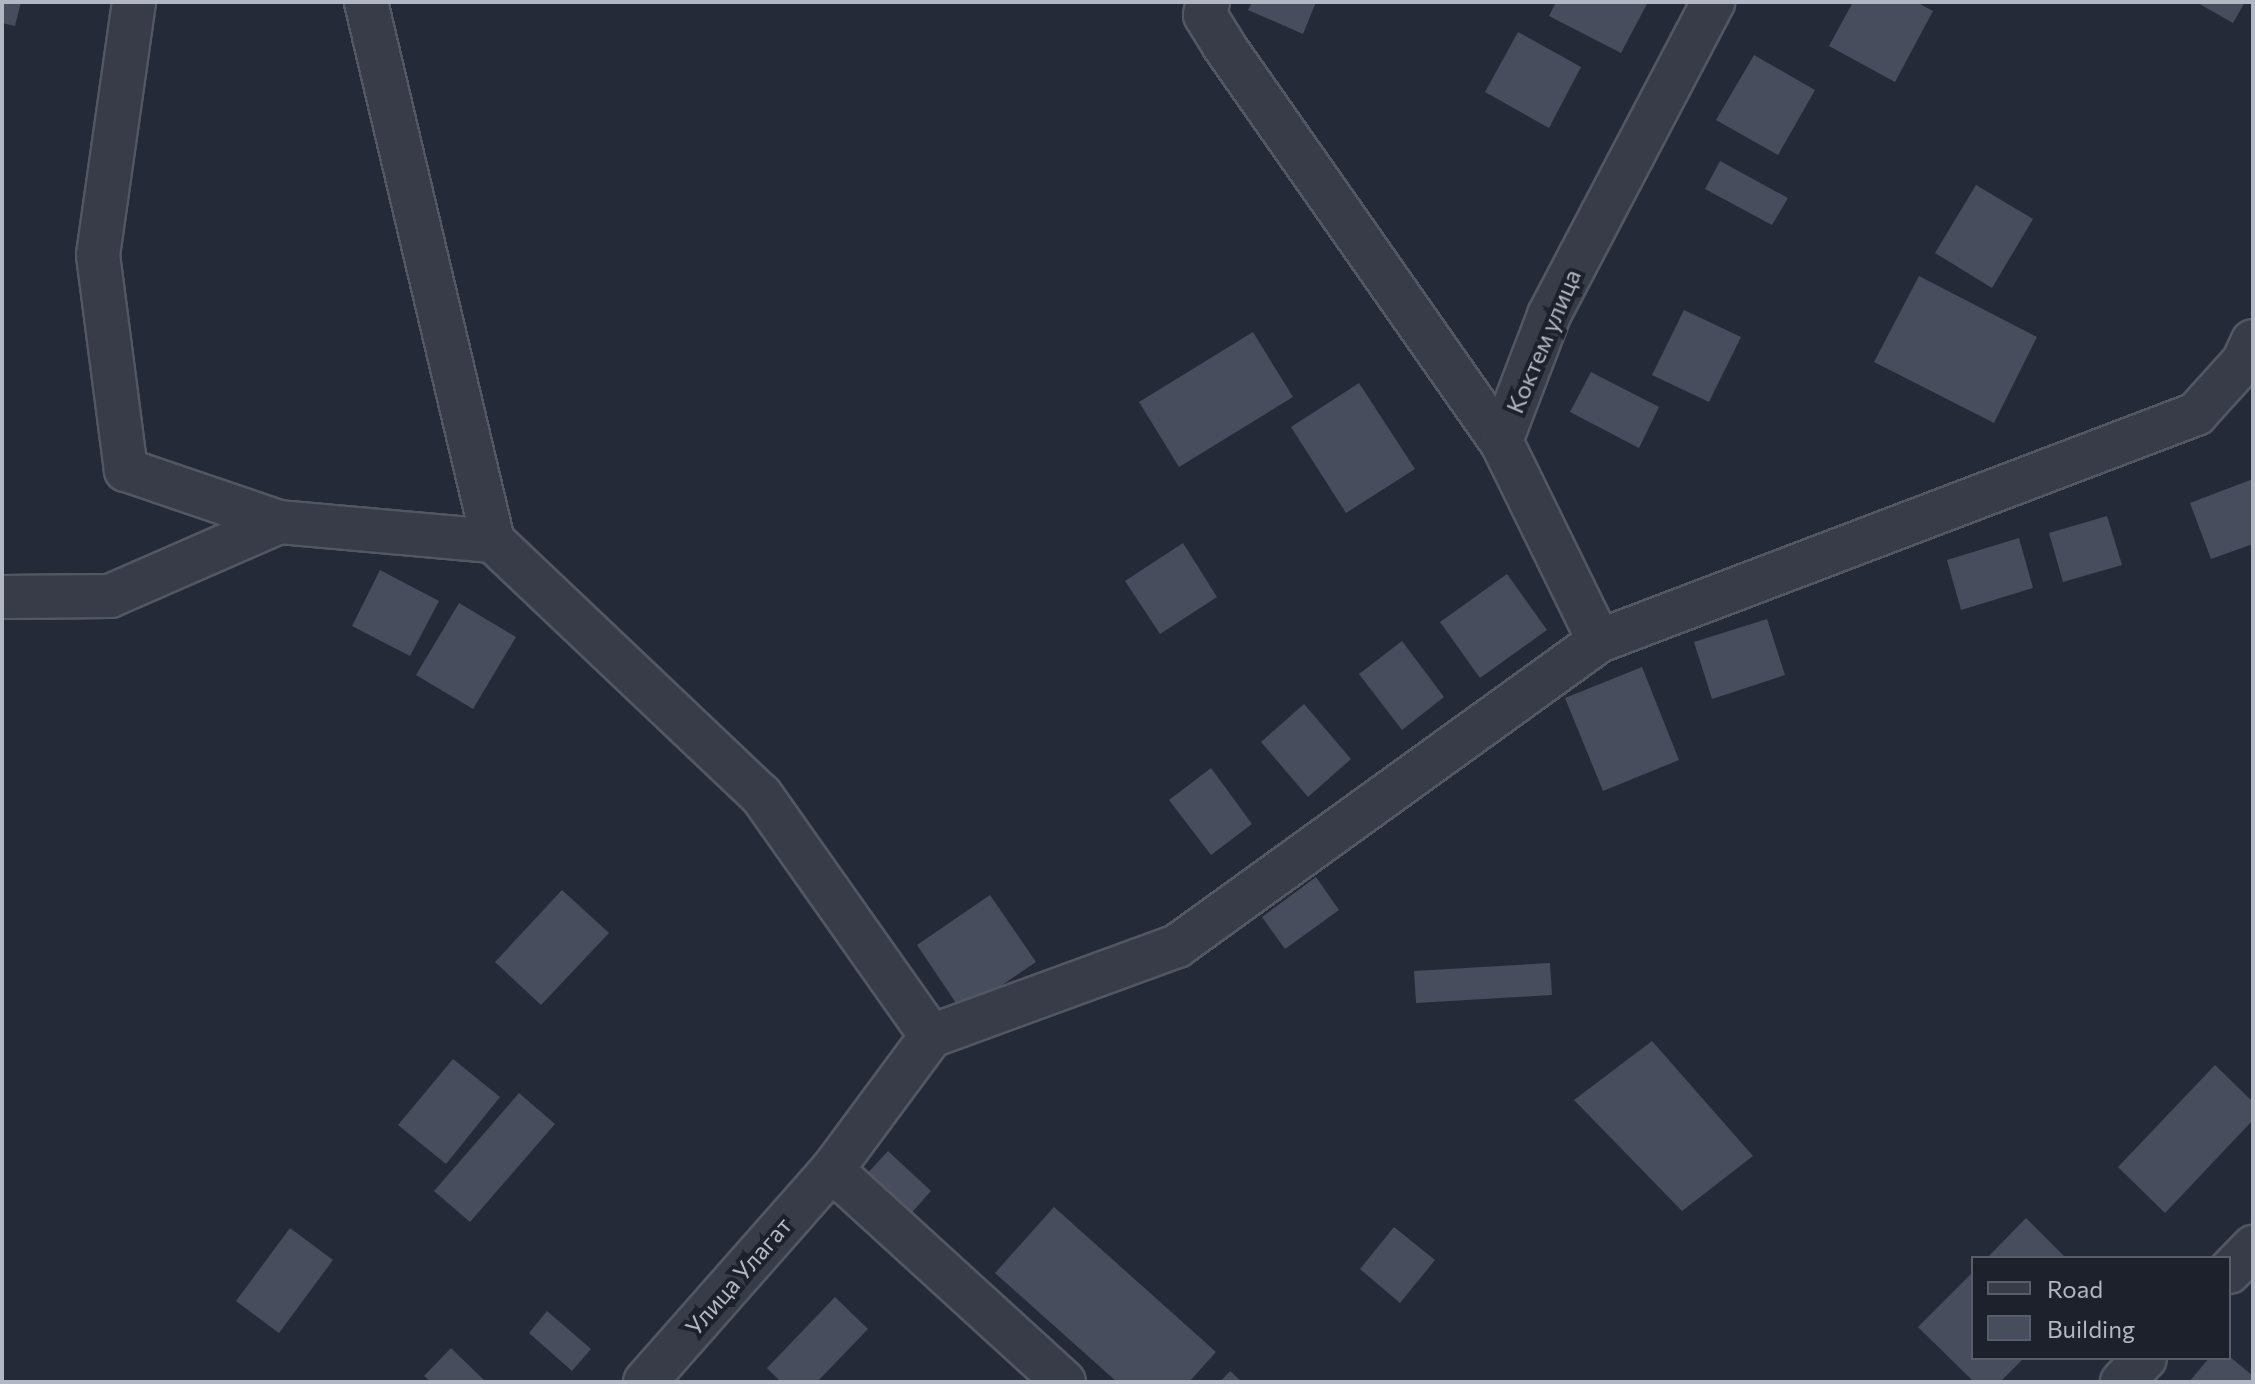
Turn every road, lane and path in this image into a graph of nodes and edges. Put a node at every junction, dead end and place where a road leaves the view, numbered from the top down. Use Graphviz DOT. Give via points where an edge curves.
graph roads {
  1 [pos="134,2"];
  2 [pos="366,2"];
  3 [pos="1208,2"];
  4 [pos="1713,2"];
  5 [pos="2250,357"];
  6 [pos="1501,441"];
  7 [pos="279,522"];
  8 [pos="493,541"];
  9 [pos="2,597"];
  10 [pos="1599,641"];
  11 [pos="931,1036"];
  12 [pos="832,1170"];
  13 [pos="2253,1247"];
  14 [pos="2231,1270"];
  15 [pos="2143,1360"];
  16 [pos="645,1382"];
  17 [pos="1064,1382"];
  18 [pos="2122,1382"];
  1 -- 7 [label="street" via="98,255 126,470"];
  2 -- 8 [label="street"];
  3 -- 6 [label="street" via="1205,15 1224,46"];
  4 -- 6 [label="street, Коктем улица" via="1549,315"];
  5 -- 10 [label="street" via="2196,414"];
  6 -- 10 [label="street, Коктем улица"];
  7 -- 8 [label="street"];
  7 -- 9 [label="street" via="110,596"];
  8 -- 11 [label="street" via="761,795"];
  10 -- 11 [label="street" via="1177,946"];
  11 -- 12 [label="street, Улица Улагат"];
  12 -- 16 [label="street, Улица Улагат"];
  12 -- 17 [label="street"];
  13 -- 14 [label="street"];
  15 -- 18 [label="street"];
}
